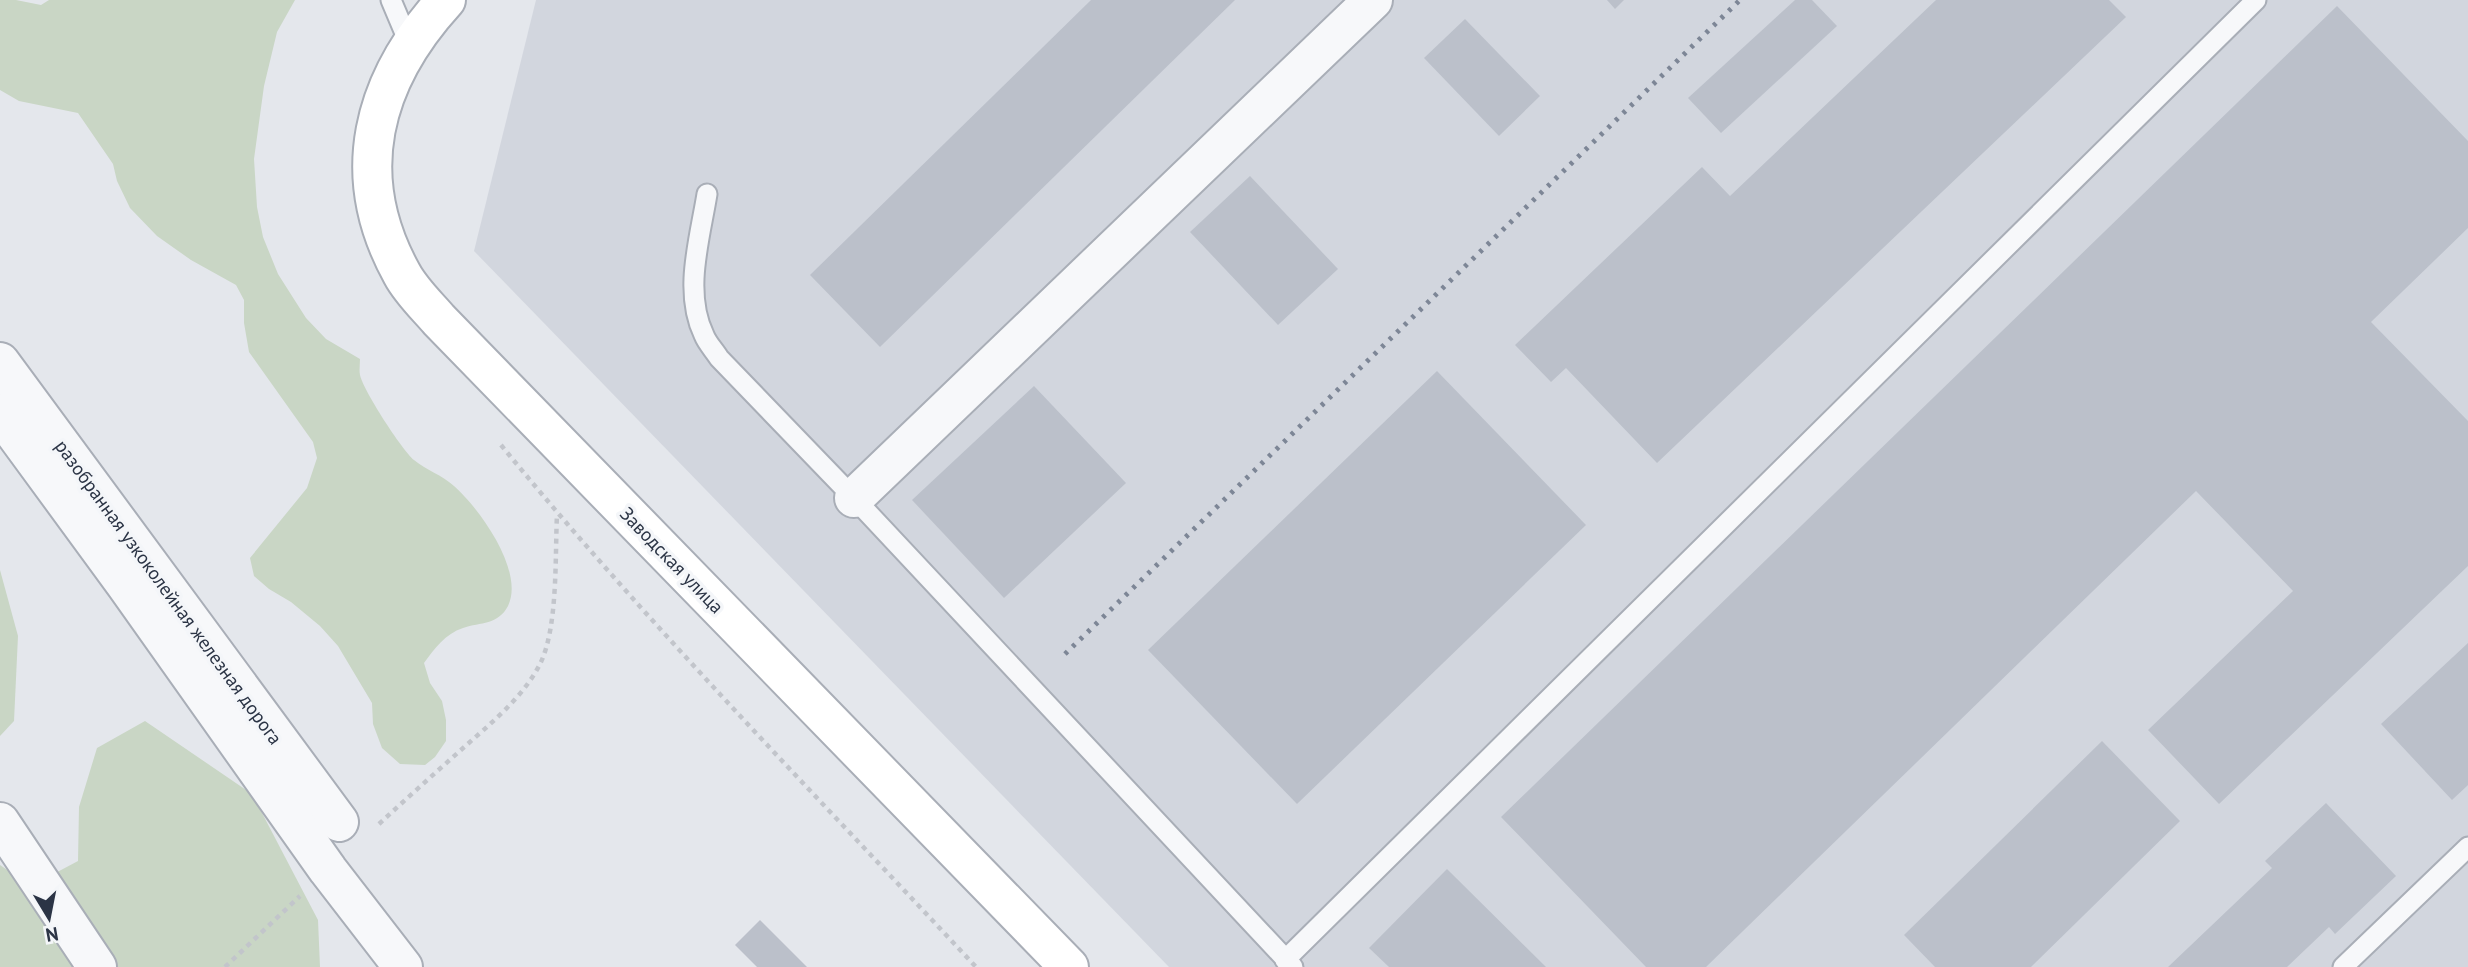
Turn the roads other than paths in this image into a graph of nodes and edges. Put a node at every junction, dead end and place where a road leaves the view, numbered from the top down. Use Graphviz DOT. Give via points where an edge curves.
graph roads {
  1 [pos="391,0"];
  2 [pos="446,0"];
  3 [pos="1373,0"];
  4 [pos="2256,0"];
  5 [pos="410,45"];
  6 [pos="707,194"];
  7 [pos="0,362"];
  8 [pos="0,376"];
  9 [pos="0,413"];
  10 [pos="854,498"];
  11 [pos="126,585"];
  12 [pos="0,822"];
  13 [pos="339,822"];
  14 [pos="2468,847"];
  15 [pos="1289,963"];
  16 [pos="97,967"];
  17 [pos="403,967"];
  18 [pos="1069,967"];
  19 [pos="2343,967"];
  1 -- 5 [label="lane"];
  2 -- 5 [label="main road, Заводская улица"];
  3 -- 10 [label="street"];
  4 -- 15 [label="lane"];
  5 -- 18 [label="main road, Заводская улица" via="380,105 372,190 403,276 439,320"];
  6 -- 10 [label="lane" via="694,274 695,305 703,334 719,358"];
  7 -- 13 [label="street, разобранная узкоколейная железная дорога"];
  8 -- 11 [label="street, разобранная узкоколейная железная дорога"];
  9 -- 11 [label="street"];
  10 -- 15 [label="lane"];
  11 -- 17 [label="street" via="328,870"];
  12 -- 16 [label="street"];
  14 -- 19 [label="lane"];
}
